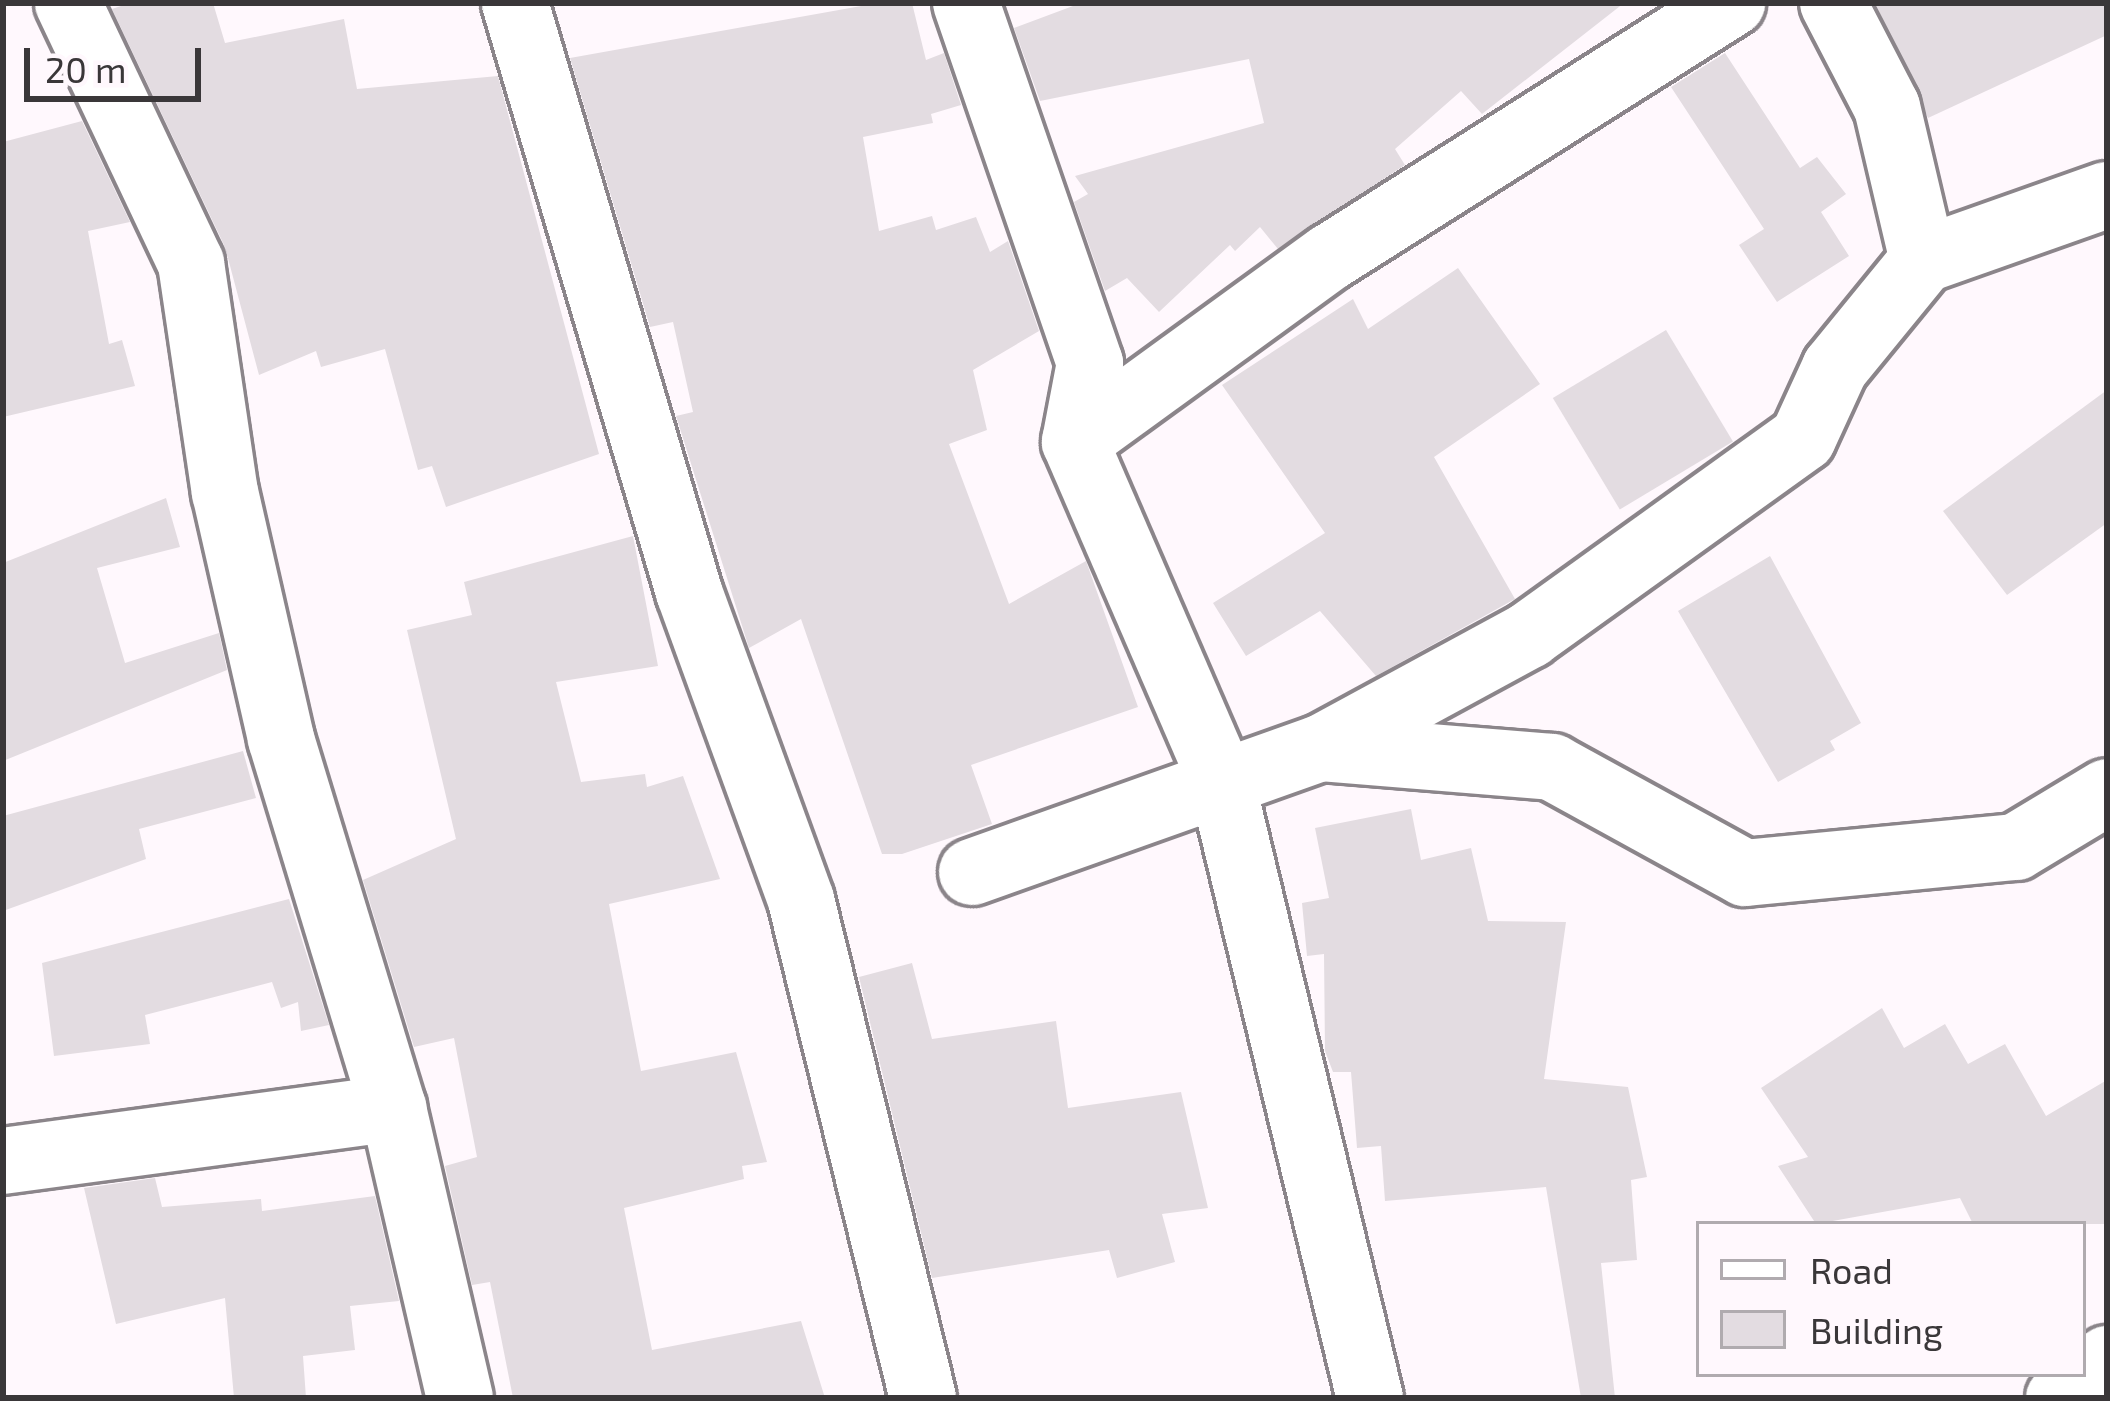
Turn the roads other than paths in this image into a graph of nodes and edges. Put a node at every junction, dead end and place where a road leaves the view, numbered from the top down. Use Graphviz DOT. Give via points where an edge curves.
graph roads {
  1 [pos="68,3"];
  2 [pos="515,3"];
  3 [pos="966,3"];
  4 [pos="1732,3"];
  5 [pos="1833,3"];
  6 [pos="2107,195"];
  7 [pos="1923,260"];
  8 [pos="1075,442"];
  9 [pos="1321,748"];
  10 [pos="1222,779"];
  11 [pos="2107,792"];
  12 [pos="972,872"];
  13 [pos="393,1108"];
  14 [pos="3,1161"];
  15 [pos="2086,1377"];
  16 [pos="460,1398"];
  17 [pos="923,1398"];
  18 [pos="1370,1398"];
  19 [pos="2059,1398"];
  1 -- 13 [label="street" via="191,263 225,492 281,739"];
  2 -- 17 [label="street" via="689,592 800,900"];
  3 -- 8 [label="street" via="1090,363"];
  4 -- 8 [label="street" via="1330,257"];
  5 -- 7 [label="street" via="1887,107"];
  6 -- 7 [label="street"];
  7 -- 9 [label="street" via="1835,368 1803,438 1529,635"];
  8 -- 10 [label="street"];
  9 -- 10 [label="street"];
  9 -- 11 [label="street" via="1552,767 1745,873 2016,847"];
  10 -- 12 [label="street"];
  10 -- 18 [label="street"];
  13 -- 14 [label="street"];
  13 -- 16 [label="street"];
  15 -- 19 [label="street"];
}
